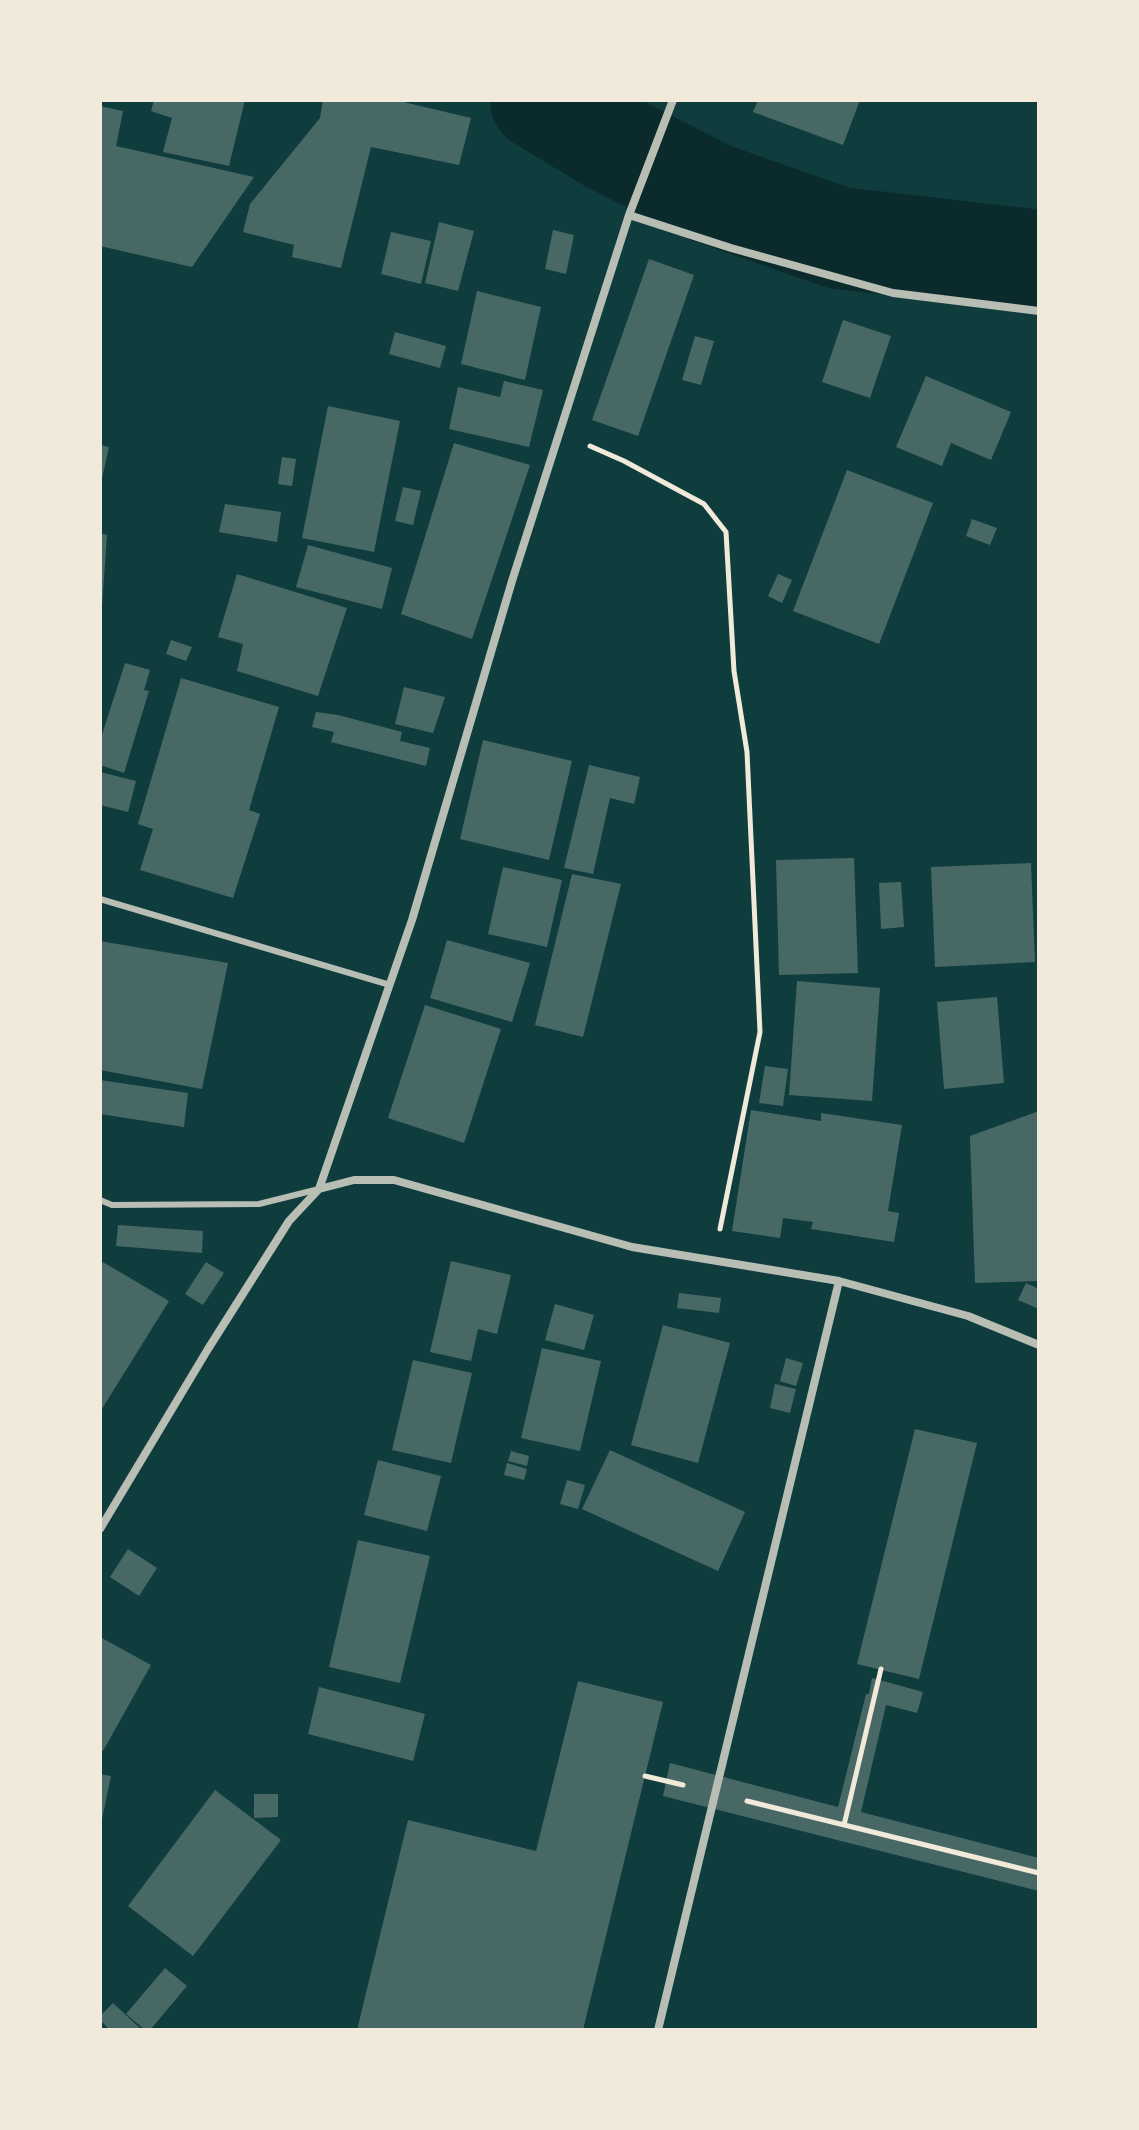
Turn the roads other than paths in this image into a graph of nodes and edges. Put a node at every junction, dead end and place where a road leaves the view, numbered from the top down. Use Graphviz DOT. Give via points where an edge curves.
graph roads {
  1 [pos="673,100"];
  2 [pos="629,215"];
  3 [pos="1039,311"];
  4 [pos="100,899"];
  5 [pos="390,985"];
  6 [pos="319,1189"];
  7 [pos="100,1200"];
  8 [pos="839,1281"];
  9 [pos="1039,1345"];
  10 [pos="100,1529"];
  11 [pos="658,2030"];
  1 -- 2 [label="street"];
  2 -- 3 [label="street" via="893,293"];
  2 -- 5 [label="street"];
  4 -- 5 [label="lane"];
  5 -- 6 [label="street"];
  6 -- 7 [label="lane" via="259,1204 112,1205"];
  6 -- 8 [label="street" via="354,1180 394,1180 632,1247"];
  6 -- 10 [label="street" via="289,1221"];
  8 -- 9 [label="street" via="968,1316"];
  8 -- 11 [label="street"];
}
